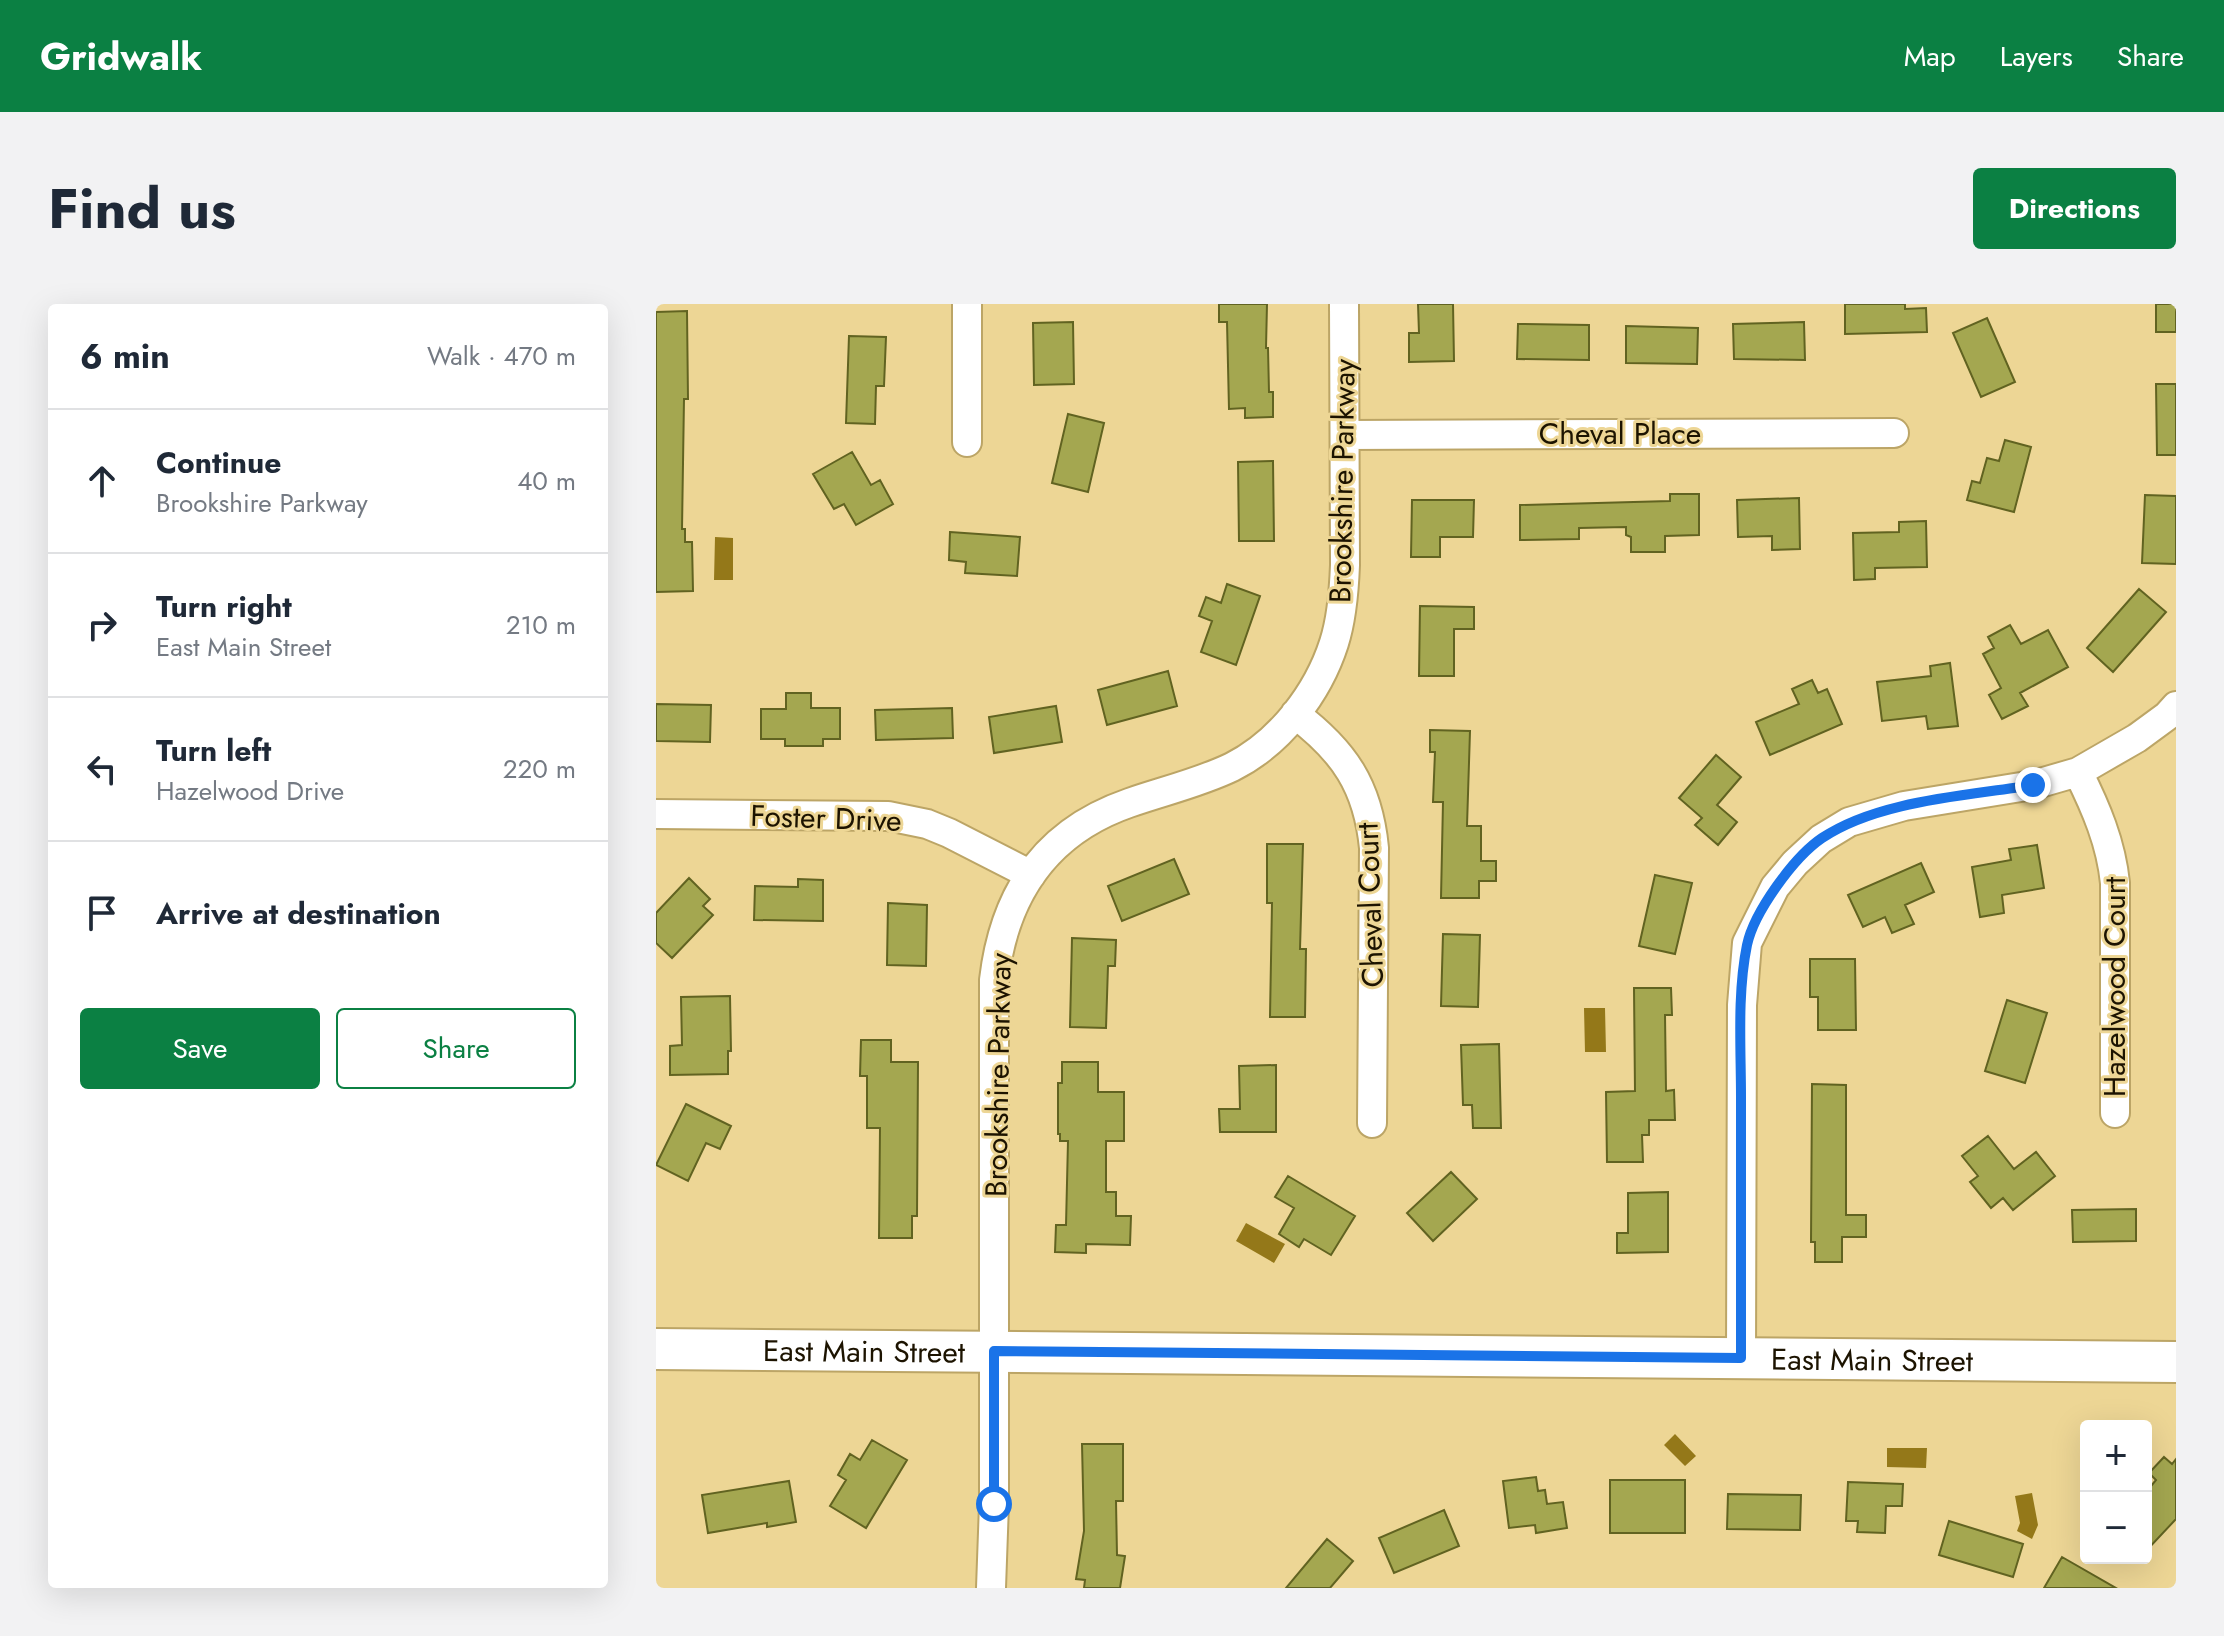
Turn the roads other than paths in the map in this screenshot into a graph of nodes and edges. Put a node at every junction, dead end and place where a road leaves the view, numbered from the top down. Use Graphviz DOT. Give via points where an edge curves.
graph roads {
  1 [pos="967,304"];
  2 [pos="1344,304"];
  3 [pos="1894,433"];
  4 [pos="1345,435"];
  5 [pos="967,442"];
  6 [pos="2176,706"];
  7 [pos="1295,714"];
  8 [pos="2078,772"];
  9 [pos="656,814"];
  10 [pos="1031,875"];
  11 [pos="2115,1113"];
  12 [pos="1372,1123"];
  13 [pos="656,1349"];
  14 [pos="994,1351"];
  15 [pos="1741,1358"];
  16 [pos="2176,1362"];
  17 [pos="991,1588"];
  1 -- 5 [label="street"];
  2 -- 4 [label="street, Brookshire Parkway"];
  3 -- 4 [label="street, Cheval Place"];
  4 -- 7 [label="street, Brookshire Parkway" via="1343,604 1334,644 1313,690"];
  6 -- 8 [label="street" via="2137,738"];
  7 -- 10 [label="street, Brookshire Parkway" via="1233,766 1085,822 1055,845"];
  7 -- 12 [label="street, Cheval Court" via="1330,742 1350,768 1371,820"];
  8 -- 11 [label="street, Hazelwood Court" via="2112,857 2115,883"];
  8 -- 15 [label="street" via="1849,822 1821,839 1775,887 1747,943 1742,1005"];
  9 -- 10 [label="street, Foster Drive" via="888,816 949,833"];
  10 -- 14 [label="street, Brookshire Parkway" via="1009,914 994,980"];
  13 -- 14 [label="main road, East Main Street"];
  14 -- 15 [label="main road, East Main Street"];
  14 -- 17 [label="street, Brookshire Parkway"];
  15 -- 16 [label="main road, East Main Street"];
}
